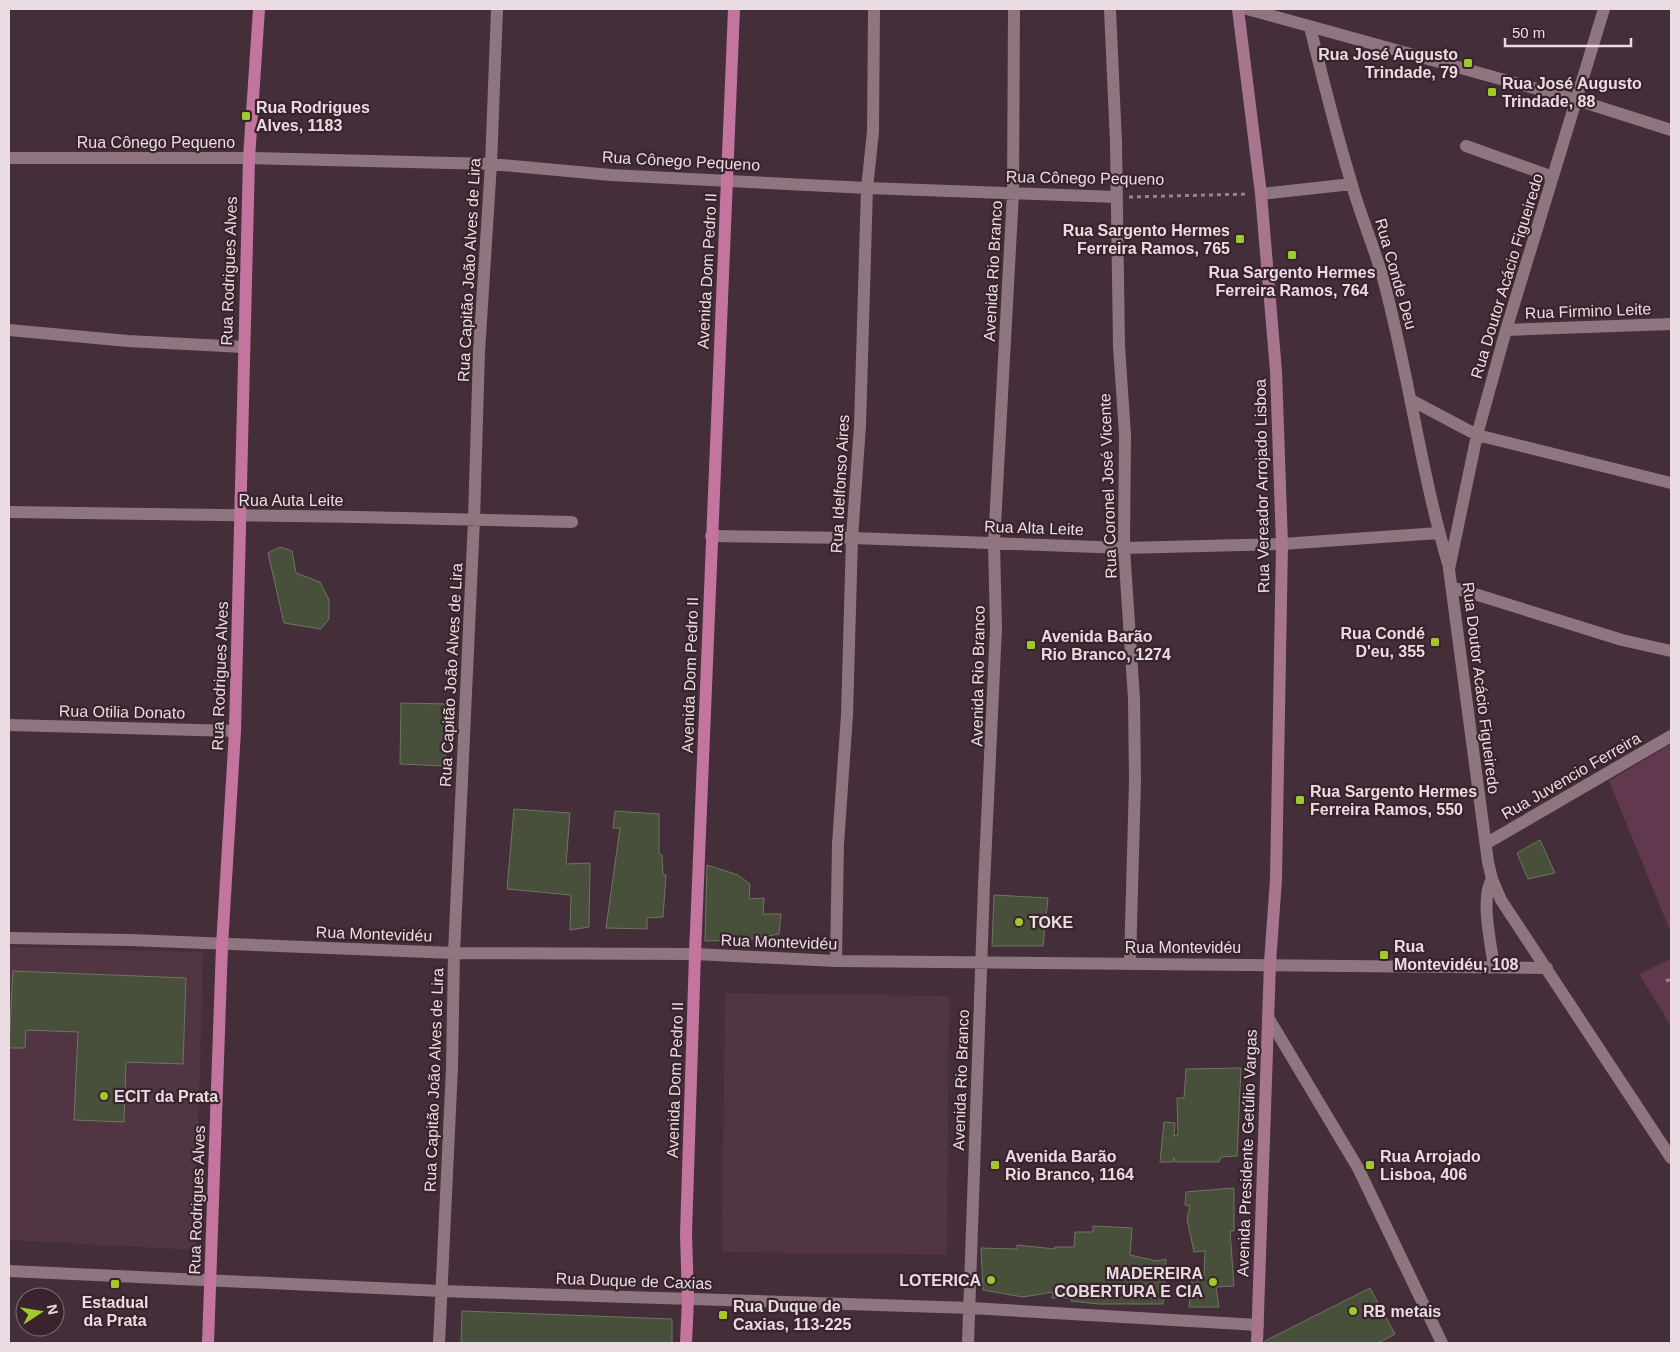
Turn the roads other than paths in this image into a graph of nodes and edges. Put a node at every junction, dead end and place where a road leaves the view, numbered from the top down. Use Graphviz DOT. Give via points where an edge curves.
graph roads {
  1 [pos="259,9"];
  2 [pos="497,9"];
  3 [pos="734,9"];
  4 [pos="874,9"];
  5 [pos="1014,9"];
  6 [pos="1110,9"];
  7 [pos="1238,9"];
  8 [pos="1247,9"];
  9 [pos="1604,9"];
  10 [pos="1310,27"];
  11 [pos="1577,100"];
  12 [pos="1671,130"];
  13 [pos="1466,146"];
  14 [pos="9,158"];
  15 [pos="249,158"];
  16 [pos="491,164"];
  17 [pos="1553,177"];
  18 [pos="727,179"];
  19 [pos="1352,184"];
  20 [pos="866,188"];
  21 [pos="1013,193"];
  22 [pos="1261,194"];
  23 [pos="1117,197"];
  24 [pos="1671,324"];
  25 [pos="9,330"];
  26 [pos="1506,330"];
  27 [pos="243,348"];
  28 [pos="1412,400"];
  29 [pos="1477,435"];
  30 [pos="1671,483"];
  31 [pos="9,512"];
  32 [pos="241,516"];
  33 [pos="474,520"];
  34 [pos="572,522"];
  35 [pos="1439,533"];
  36 [pos="711,536"];
  37 [pos="852,538"];
  38 [pos="994,543"];
  39 [pos="1282,544"];
  40 [pos="1124,548"];
  41 [pos="1449,569"];
  42 [pos="1452,587"];
  43 [pos="1671,651"];
  44 [pos="9,725"];
  45 [pos="235,731"];
  46 [pos="1671,736"];
  47 [pos="1487,843"];
  48 [pos="1492,879"];
  49 [pos="9,938"];
  50 [pos="222,946"];
  51 [pos="454,953"];
  52 [pos="695,954"];
  53 [pos="836,960"];
  54 [pos="981,962"];
  55 [pos="1130,963"];
  56 [pos="1270,964"];
  57 [pos="1494,967"];
  58 [pos="1547,968"];
  59 [pos="1268,1019"];
  60 [pos="1671,1158"];
  61 [pos="9,1271"];
  62 [pos="210,1280"];
  63 [pos="441,1291"];
  64 [pos="688,1299"];
  65 [pos="971,1308"];
  66 [pos="1258,1325"];
  67 [pos="208,1343"];
  68 [pos="439,1343"];
  69 [pos="686,1343"];
  70 [pos="968,1343"];
  71 [pos="1257,1343"];
  72 [pos="1442,1343"];
  1 -- 15 [label="main road, Rua Rodrigues Alves"];
  2 -- 16 [label="street, Rua Capitão João Alves de Lira"];
  3 -- 18 [label="main road, Avenida Dom Pedro II"];
  4 -- 20 [label="street, Rua Idelfonso Aires" via="873,132"];
  5 -- 21 [label="street, Avenida Rio Branco"];
  6 -- 23 [label="street, Rua Coronel José Vicente"];
  7 -- 22 [label="main road, Rua Vereador Arrojado Lisboa"];
  8 -- 10 [label="street"];
  9 -- 11 [label="street, Rua Doutor Acácio Figueiredo"];
  10 -- 11 [label="street"];
  10 -- 19 [label="street, Rua Conde Deu"];
  11 -- 12 [label="street"];
  11 -- 17 [label="street, Rua Doutor Acácio Figueiredo"];
  13 -- 17 [label="street"];
  14 -- 15 [label="street, Rua Cônego Pequeno"];
  15 -- 16 [label="street, Rua Cônego Pequeno"];
  15 -- 27 [label="main road, Rua Rodrigues Alves"];
  16 -- 18 [label="street, Rua Cônego Pequeno" via="611,175"];
  16 -- 33 [label="street, Rua Capitão João Alves de Lira" via="479,352"];
  17 -- 26 [label="street, Rua Doutor Acácio Figueiredo"];
  18 -- 20 [label="street, Rua Cônego Pequeno"];
  18 -- 36 [label="main road, Avenida Dom Pedro II"];
  19 -- 22 [label="street"];
  19 -- 28 [label="street, Rua Conde Deu" via="1384,279"];
  20 -- 21 [label="street, Rua Cônego Pequeno"];
  20 -- 37 [label="street, Rua Idelfonso Aires" via="860,426"];
  21 -- 23 [label="street, Rua Cônego Pequeno"];
  21 -- 38 [label="street, Avenida Rio Branco"];
  22 -- 39 [label="main road, Rua Vereador Arrojado Lisboa" via="1276,371"];
  23 -- 40 [label="street, Rua Coronel José Vicente"];
  24 -- 26 [label="street, Rua Firmino Leite"];
  25 -- 27 [label="street"];
  26 -- 29 [label="street, Rua Doutor Acácio Figueiredo"];
  27 -- 32 [label="main road, Rua Rodrigues Alves"];
  28 -- 29 [label="street"];
  28 -- 35 [label="street, Rua Conde Deu"];
  29 -- 30 [label="street"];
  29 -- 41 [label="street, Rua Doutor Acácio Figueiredo"];
  31 -- 32 [label="street, Rua Auta Leite"];
  32 -- 33 [label="street, Rua Auta Leite"];
  32 -- 45 [label="main road, Rua Rodrigues Alves"];
  33 -- 34 [label="street, Rua Auta Leite"];
  33 -- 51 [label="street, Rua Capitão João Alves de Lira"];
  35 -- 39 [label="street, Rua Alta Leite"];
  35 -- 41 [label="street"];
  36 -- 37 [label="street, Rua Alta Leite"];
  36 -- 52 [label="main road, Avenida Dom Pedro II"];
  37 -- 38 [label="street, Rua Alta Leite"];
  37 -- 53 [label="street, Rua Idelfonso Aires"];
  38 -- 40 [label="street, Rua Alta Leite"];
  38 -- 54 [label="street, Avenida Rio Branco" via="996,628"];
  39 -- 40 [label="street, Rua Alta Leite"];
  39 -- 56 [label="main road, Rua Vereador Arrojado Lisboa" via="1276,879"];
  40 -- 55 [label="street, Rua Coronel José Vicente" via="1134,699"];
  41 -- 42 [label="street, Rua Doutor Acácio Figueiredo"];
  42 -- 43 [label="street" via="1622,640"];
  42 -- 47 [label="street, Rua Doutor Acácio Figueiredo"];
  44 -- 45 [label="street, Rua Otilia Donato"];
  45 -- 50 [label="main road, Rua Rodrigues Alves"];
  46 -- 47 [label="street, Rua Juvencio Ferreira"];
  47 -- 48 [label="street, Rua Doutor Acácio Figueiredo"];
  48 -- 57 [label="street" via="1487,909"];
  48 -- 58 [label="street, Rua Doutor Acácio Figueiredo" via="1501,900"];
  49 -- 50 [label="street, Rua Montevidéu" via="130,940"];
  50 -- 51 [label="street, Rua Montevidéu"];
  50 -- 62 [label="main road, Rua Rodrigues Alves"];
  51 -- 52 [label="street, Rua Montevidéu"];
  51 -- 63 [label="street, Rua Capitão João Alves de Lira"];
  52 -- 53 [label="street, Rua Montevidéu"];
  52 -- 64 [label="main road, Avenida Dom Pedro II" via="686,1234"];
  53 -- 54 [label="street, Rua Montevidéu"];
  54 -- 55 [label="street, Rua Montevidéu"];
  54 -- 65 [label="street, Avenida Rio Branco"];
  55 -- 56 [label="street, Rua Montevidéu"];
  56 -- 57 [label="street, Rua Montevidéu"];
  56 -- 59 [label="main road, Avenida Presidente Getúlio Vargas"];
  57 -- 58 [label="street, Rua Montevidéu"];
  58 -- 60 [label="street, Rua Doutor Acácio Figueiredo"];
  59 -- 66 [label="main road, Avenida Presidente Getúlio Vargas"];
  59 -- 72 [label="street" via="1358,1168"];
  61 -- 62 [label="street, Rua Duque de Caxias"];
  62 -- 63 [label="street, Rua Duque de Caxias"];
  62 -- 67 [label="main road, Rua Rodrigues Alves"];
  63 -- 64 [label="street, Rua Duque de Caxias"];
  63 -- 68 [label="street, Rua Capitão João Alves de Lira"];
  64 -- 65 [label="street, Rua Duque de Caxias"];
  64 -- 69 [label="main road, Avenida Dom Pedro II"];
  65 -- 66 [label="street, Rua Duque de Caxias"];
  65 -- 70 [label="street, Avenida Rio Branco"];
  66 -- 71 [label="main road, Avenida Presidente Getúlio Vargas"];
}
